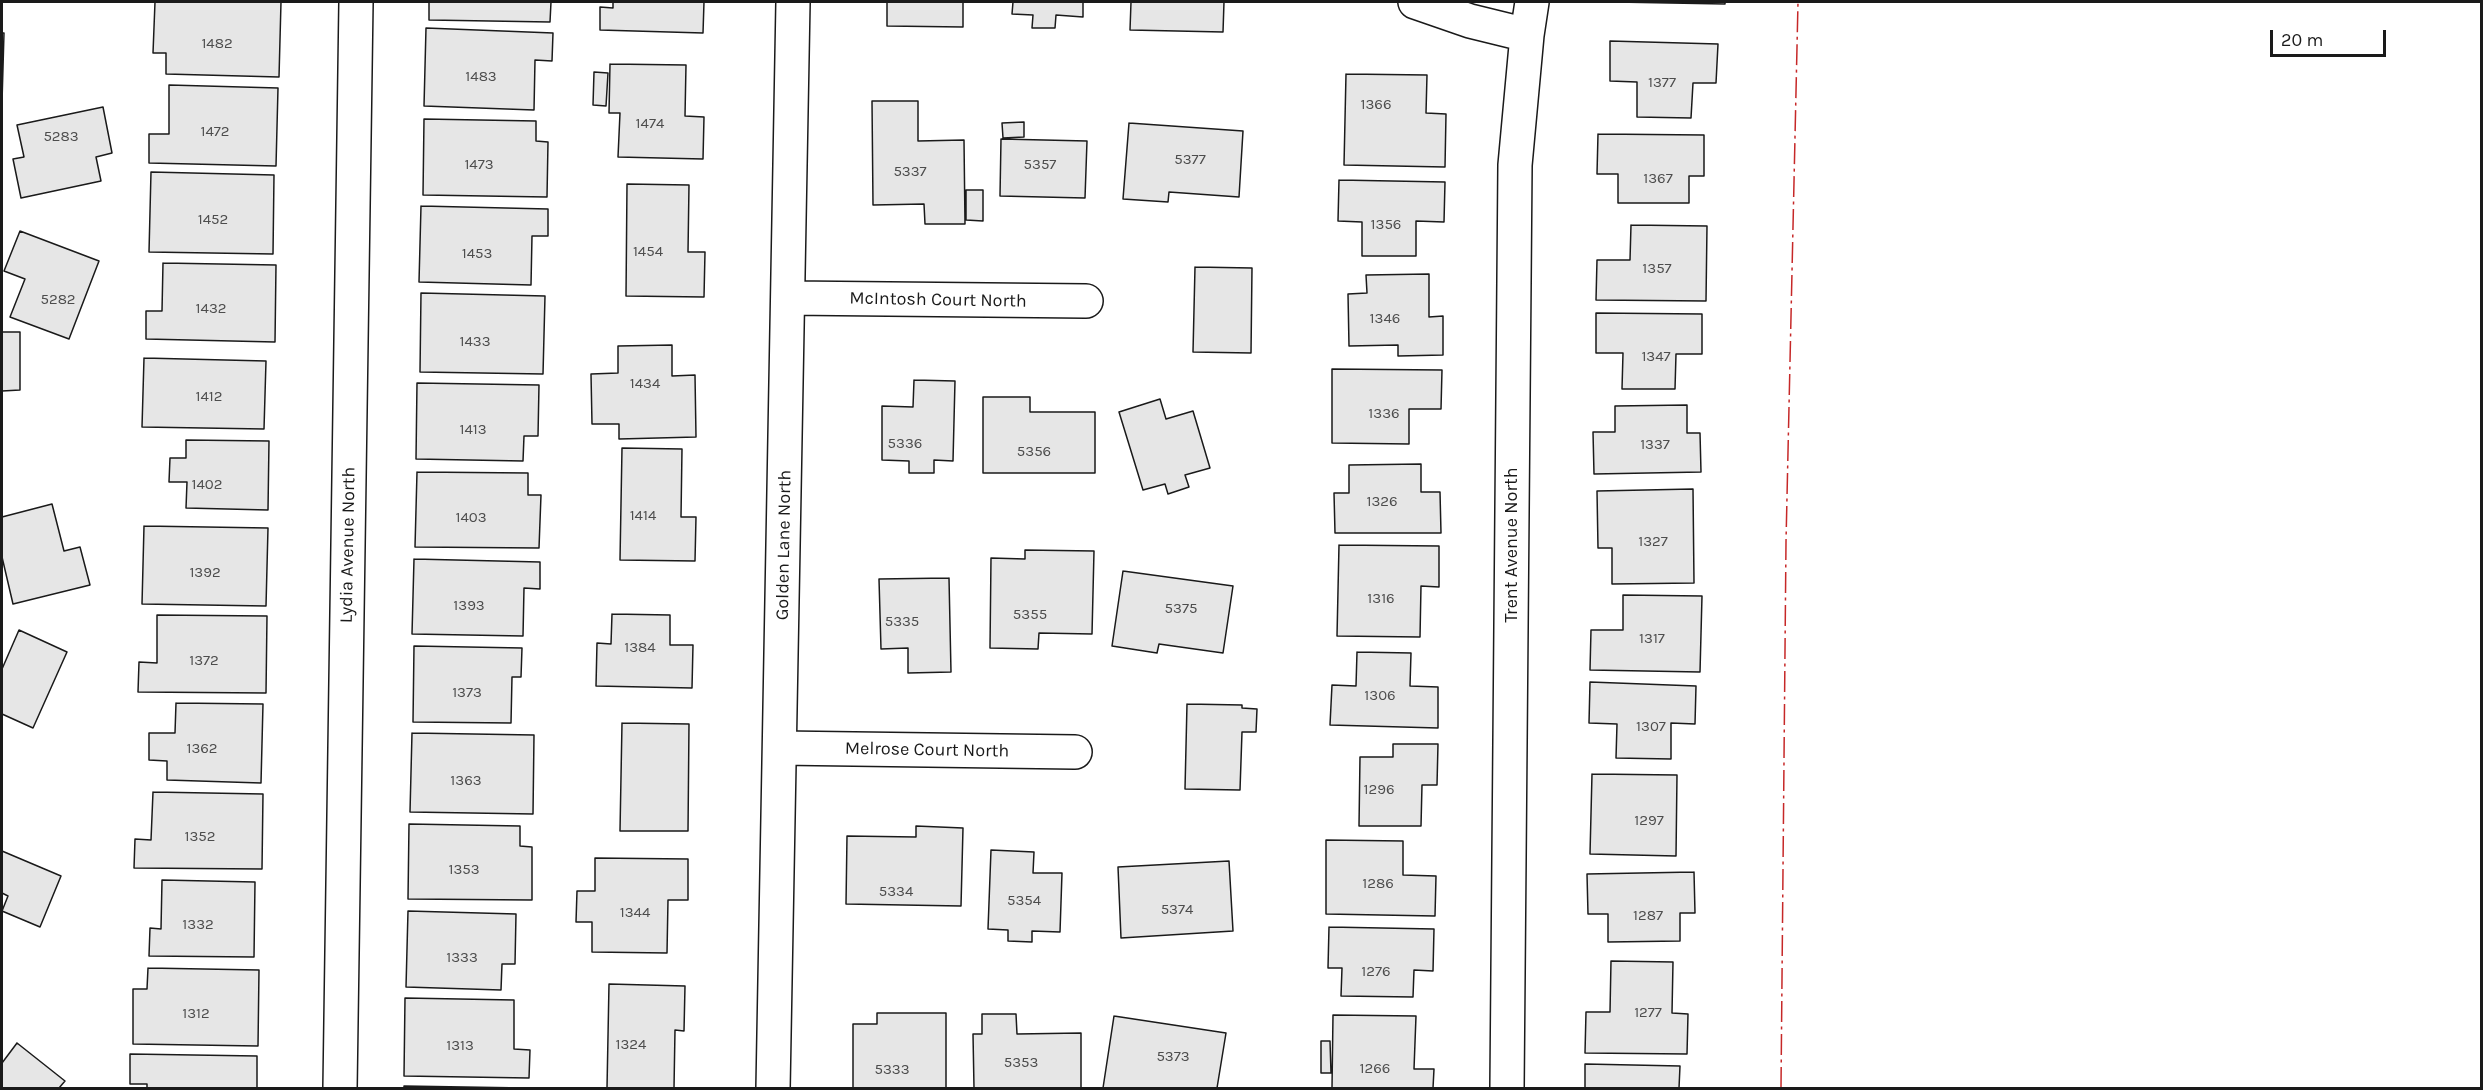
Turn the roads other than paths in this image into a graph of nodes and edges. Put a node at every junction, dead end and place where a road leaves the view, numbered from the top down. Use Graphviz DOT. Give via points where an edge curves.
graph roads {
  1 [pos="356,2"];
  2 [pos="793,2"];
  3 [pos="1415,2"];
  4 [pos="1532,2"];
  5 [pos="1527,35"];
  6 [pos="789,298"];
  7 [pos="1086,302"];
  8 [pos="780,748"];
  9 [pos="1075,752"];
  10 [pos="340,1089"];
  11 [pos="773,1089"];
  12 [pos="1507,1089"];
  1 -- 10 [label="street, Lydia Avenue North"];
  2 -- 6 [label="street, Golden Lane North"];
  3 -- 5 [label="street"];
  4 -- 5 [label="street, Trent Avenue North"];
  5 -- 12 [label="street, Trent Avenue North" via="1515,165"];
  6 -- 7 [label="street, McIntosh Court North"];
  6 -- 8 [label="street, Golden Lane North"];
  8 -- 9 [label="street, Melrose Court North"];
  8 -- 11 [label="street, Golden Lane North"];
}
